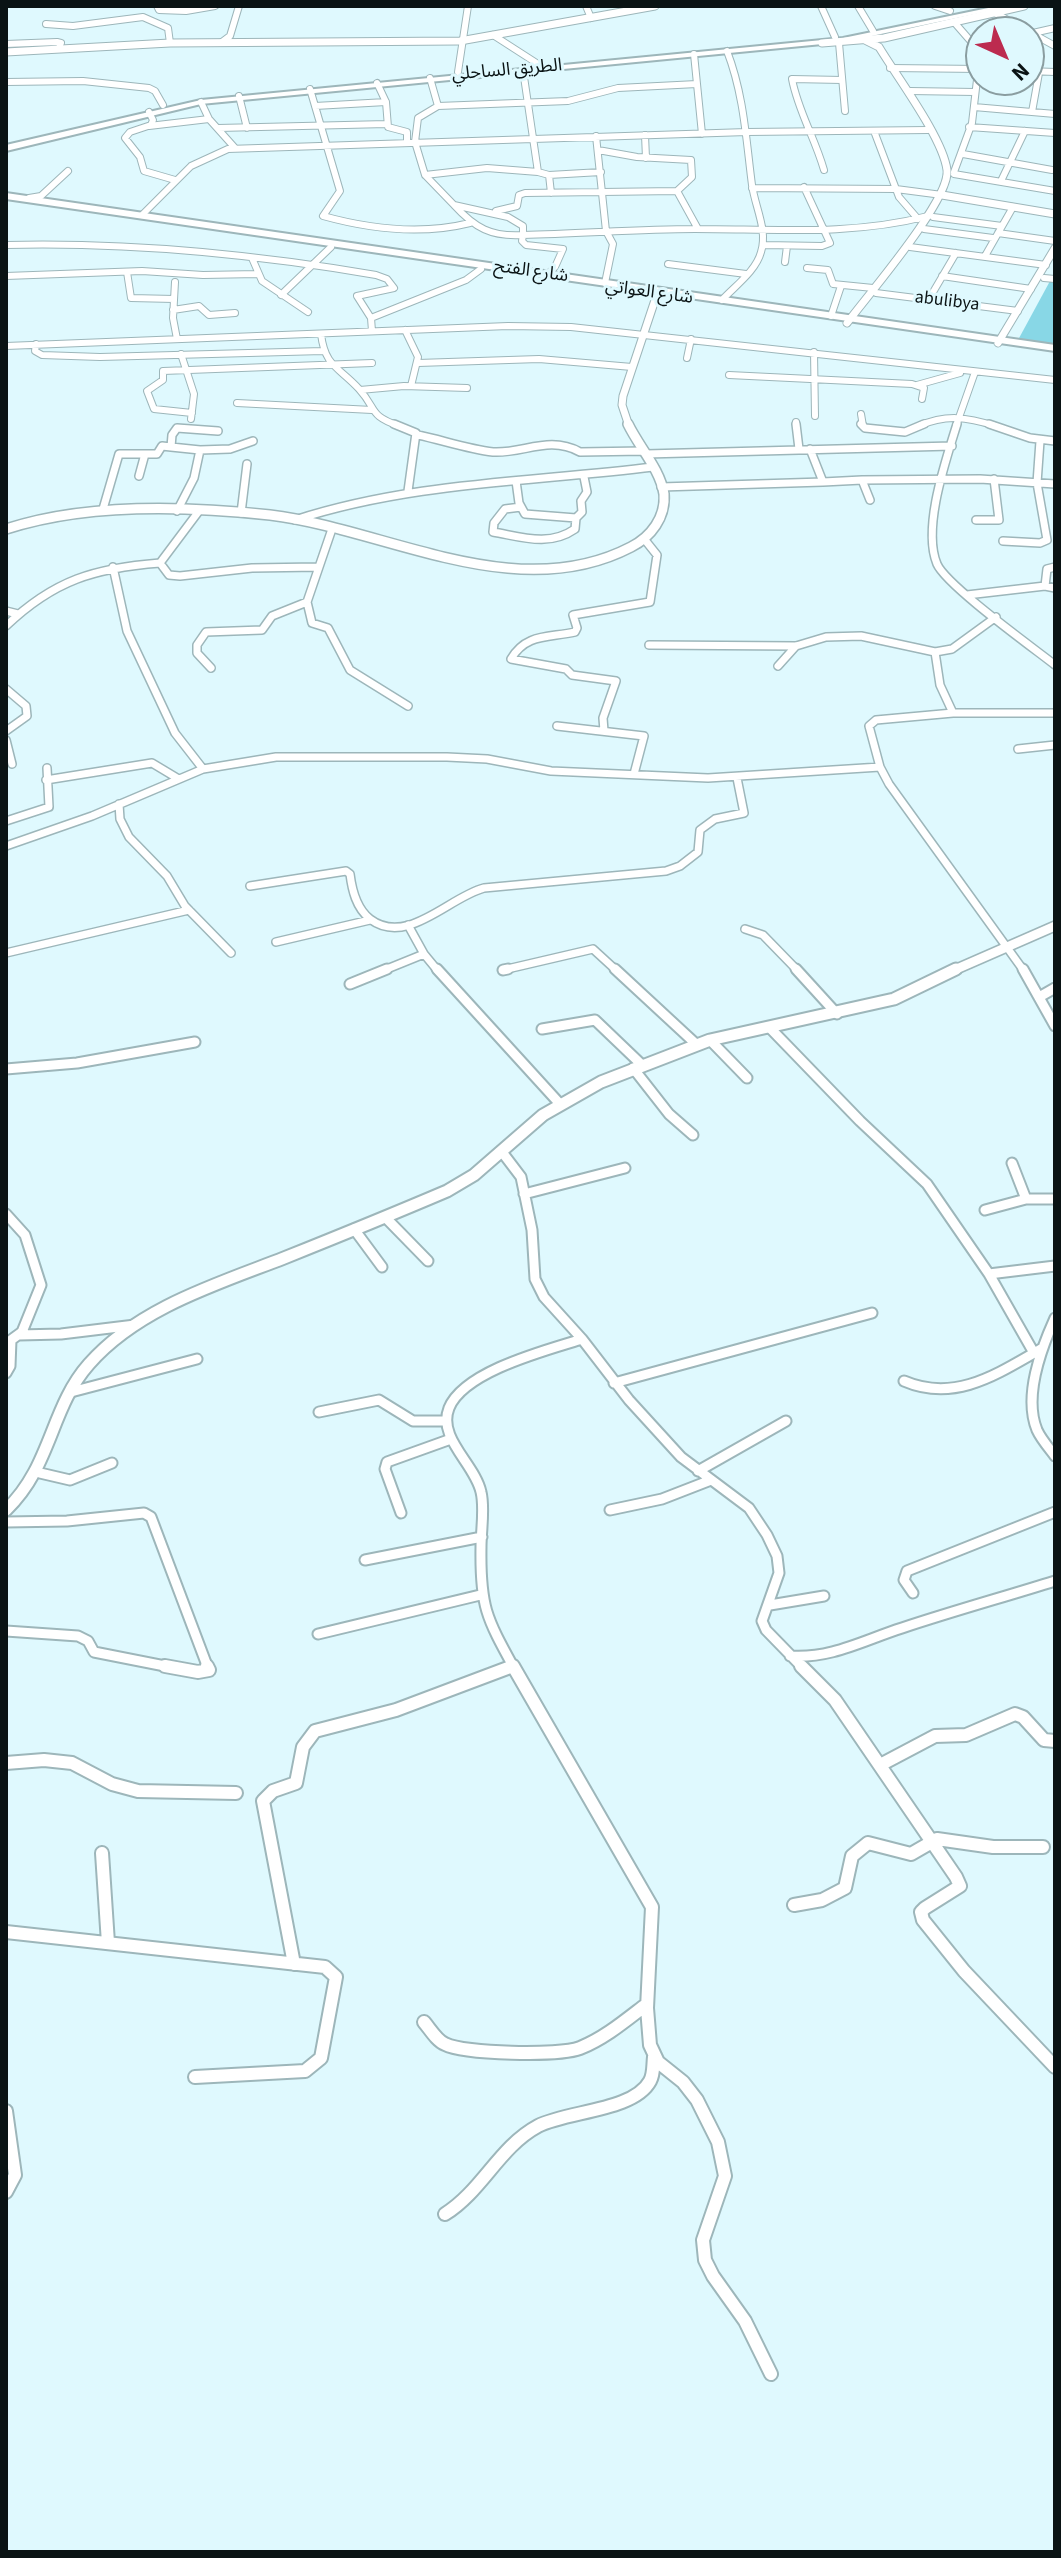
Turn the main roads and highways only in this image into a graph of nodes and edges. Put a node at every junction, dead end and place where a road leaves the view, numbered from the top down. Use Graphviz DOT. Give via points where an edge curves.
graph roads {
  1 [pos="970,6"];
  2 [pos="1009,6"];
  3 [pos="993,11"];
  4 [pos="890,28"];
  5 [pos="6,146"];
  6 [pos="6,198"];
  7 [pos="82,209"];
  8 [pos="1055,213"];
  9 [pos="251,233"];
  10 [pos="546,276"];
  11 [pos="658,292"];
  12 [pos="851,321"];
  13 [pos="1055,350"];
  1 -- 4 [label="main road"];
  2 -- 5 [label="main road, الطريق الساحلي" via="898,31 748,49 730,56 710,52 239,96"];
  3 -- 4 [label="main road, الطريق الساحلي"];
  4 -- 5 [label="main road, الطريق الساحلي" via="837,40 246,92 163,105"];
  6 -- 7 [label="main road, شارع العواتي"];
  6 -- 7 [label="main road, شارع الفتح"];
  7 -- 9 [label="main road, شارع العواتي"];
  7 -- 9 [label="main road, شارع الفتح"];
  8 -- 8 [label="main road" via="943,195 1013,207"];
  9 -- 10 [label="main road, شارع الفتح"];
  9 -- 10 [label="main road, شارع العواتي"];
  10 -- 11 [label="main road, شارع العواتي"];
  10 -- 11 [label="main road, شارع الفتح"];
  11 -- 12 [label="main road, شارع العواتي"];
  11 -- 12 [label="main road, شارع الفتح"];
  12 -- 13 [label="main road, شارع العواتي"];
}
